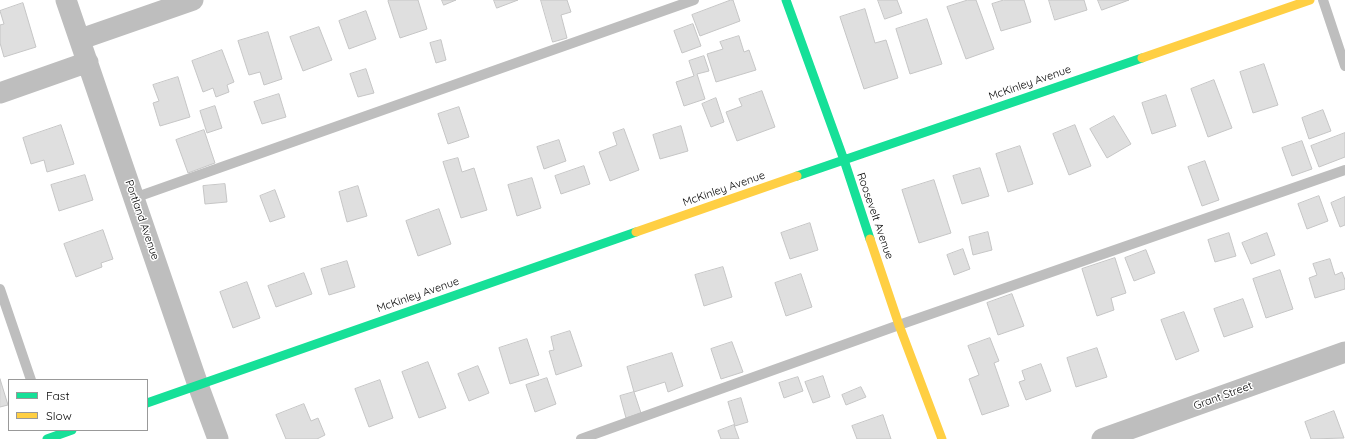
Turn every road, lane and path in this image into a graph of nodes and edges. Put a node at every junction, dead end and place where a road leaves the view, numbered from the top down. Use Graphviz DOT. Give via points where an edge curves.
graph roads {
  1 [pos="66,0"];
  2 [pos="193,0"];
  3 [pos="694,0"];
  4 [pos="786,0"];
  5 [pos="1310,0"];
  6 [pos="1323,0"];
  7 [pos="80,39"];
  8 [pos="88,62"];
  9 [pos="1345,66"];
  10 [pos="0,93"];
  11 [pos="844,160"];
  12 [pos="1345,170"];
  13 [pos="134,198"];
  14 [pos="0,289"];
  15 [pos="899,325"];
  16 [pos="1345,352"];
  17 [pos="31,379"];
  18 [pos="198,385"];
  19 [pos="148,403"];
  20 [pos="68,431"];
  21 [pos="48,436"];
  22 [pos="218,439"];
  23 [pos="581,439"];
  24 [pos="942,439"];
  25 [pos="1102,439"];
  1 -- 7 [label="street, Portland Avenue"];
  2 -- 7 [label="street"];
  3 -- 13 [label="lane"];
  4 -- 11 [label="street, Roosevelt Avenue"];
  5 -- 11 [label="street, McKinley Avenue"];
  6 -- 9 [label="lane"];
  7 -- 8 [label="street, Portland Avenue"];
  8 -- 10 [label="street"];
  8 -- 13 [label="street, Portland Avenue"];
  11 -- 15 [label="street, Roosevelt Avenue"];
  11 -- 18 [label="street, McKinley Avenue"];
  12 -- 15 [label="lane"];
  13 -- 18 [label="street, Portland Avenue"];
  14 -- 17 [label="lane"];
  15 -- 23 [label="lane"];
  15 -- 24 [label="street, Roosevelt Avenue"];
  16 -- 25 [label="street, Grant Street"];
  18 -- 19 [label="street, McKinley Avenue"];
  18 -- 22 [label="street, Portland Avenue"];
  20 -- 21 [label="street"];
}
